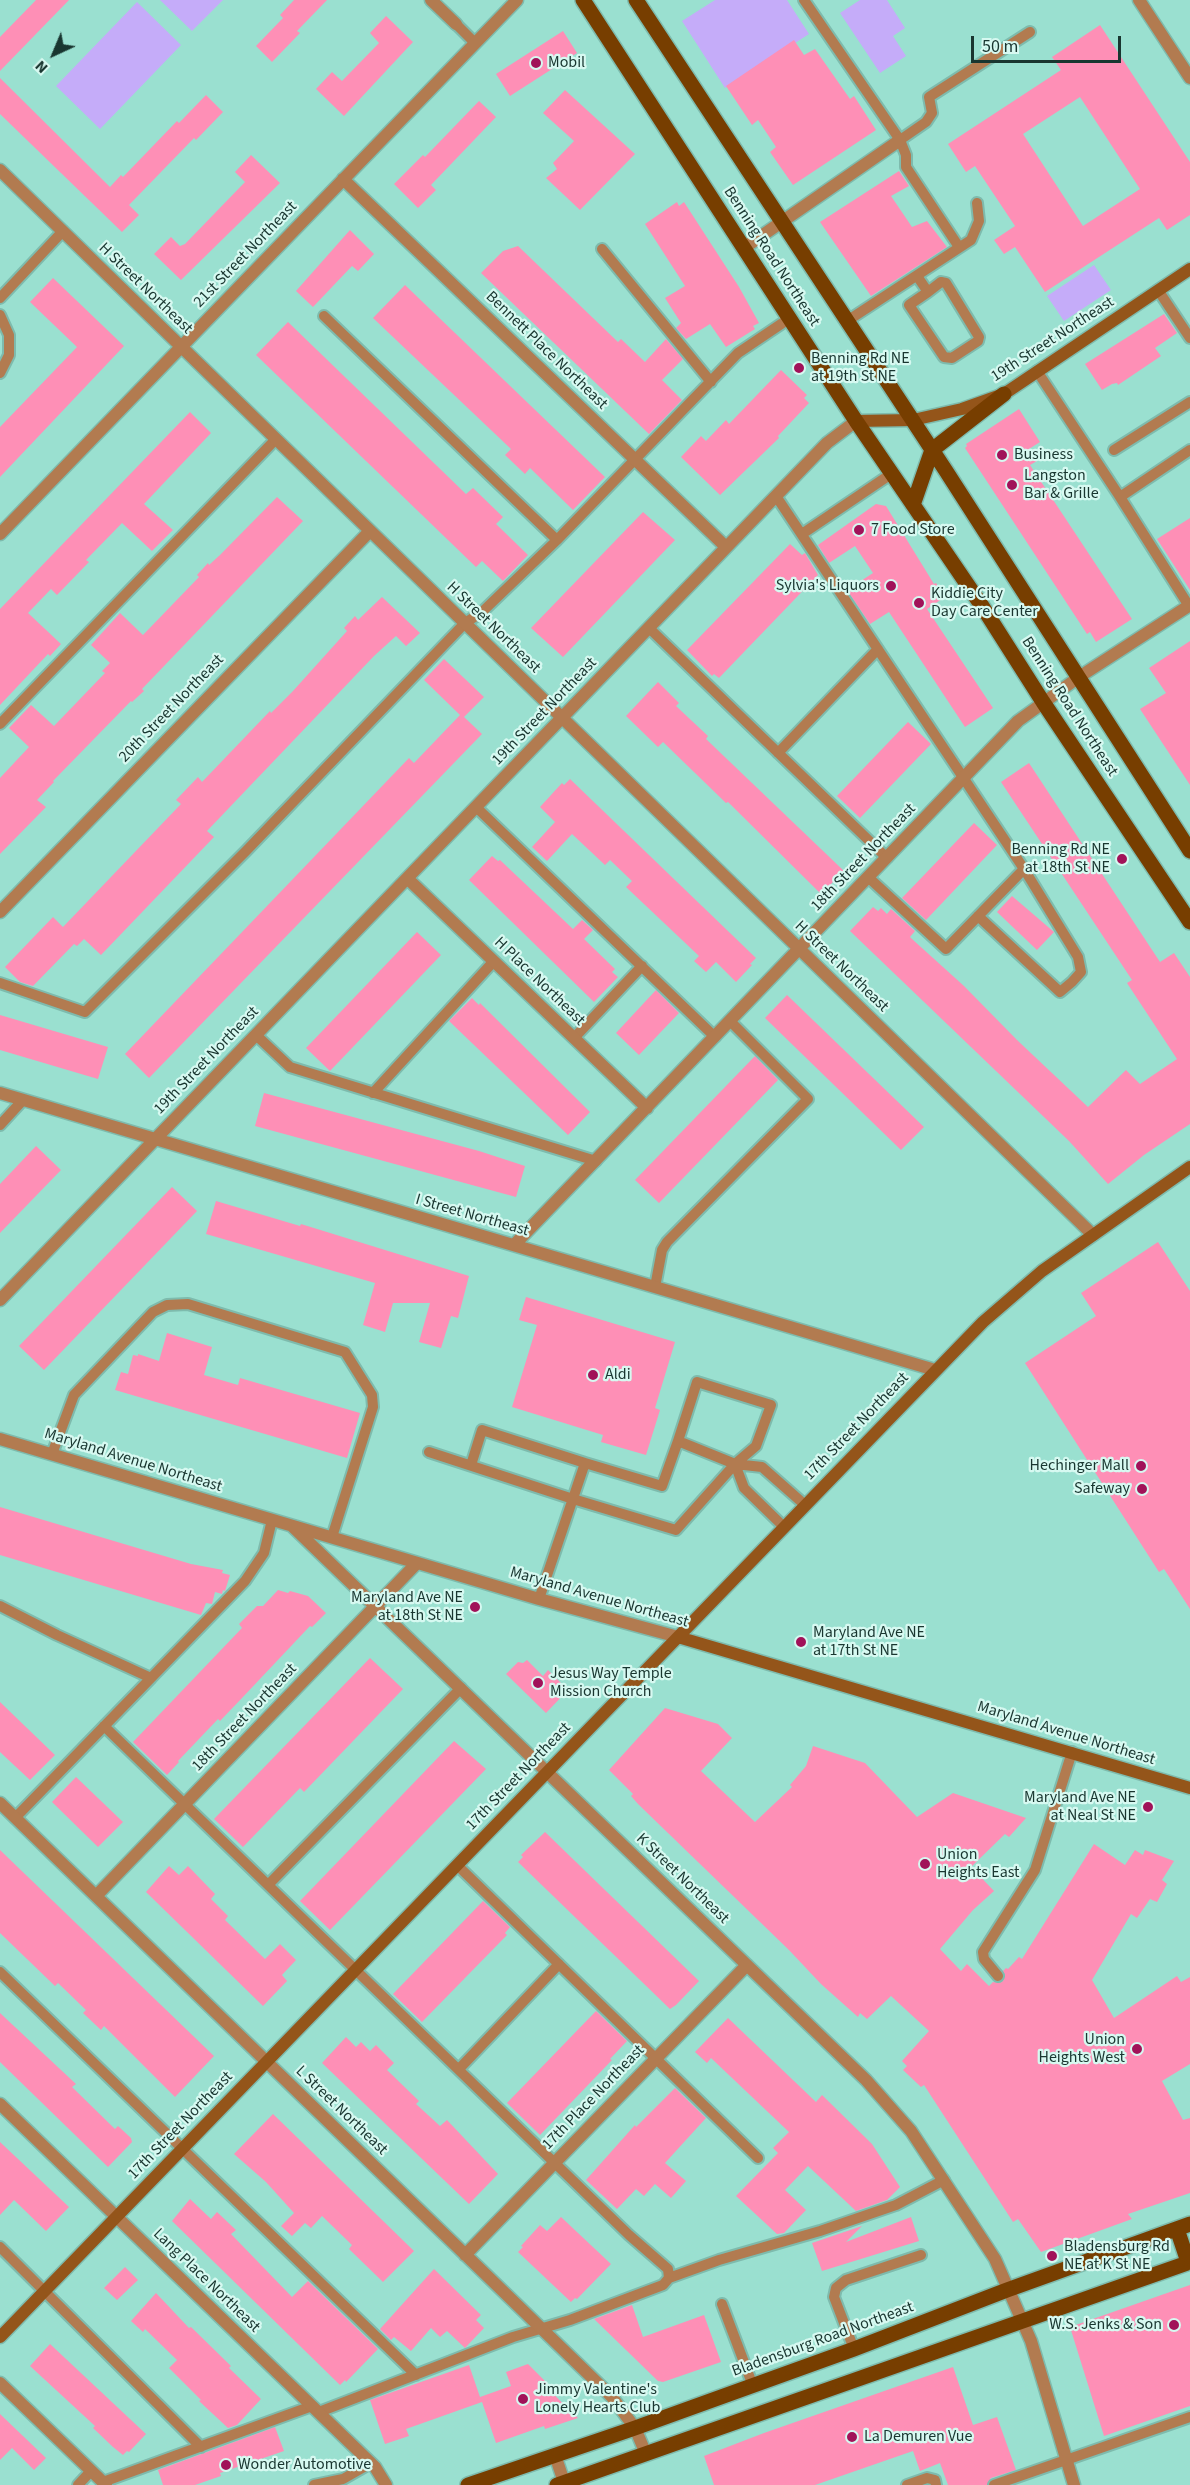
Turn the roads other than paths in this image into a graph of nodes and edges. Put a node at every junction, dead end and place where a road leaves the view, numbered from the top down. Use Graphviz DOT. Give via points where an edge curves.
graph roads {
  1 [pos="431,0"];
  2 [pos="517,0"];
  3 [pos="583,0"];
  4 [pos="636,0"];
  5 [pos="804,0"];
  6 [pos="1139,0"];
  7 [pos="456,24"];
  8 [pos="1030,32"];
  9 [pos="475,43"];
  10 [pos="1190,78"];
  11 [pos="900,140"];
  12 [pos="0,170"];
  13 [pos="343,179"];
  14 [pos="977,203"];
  15 [pos="783,220"];
  16 [pos="63,231"];
  17 [pos="959,247"];
  18 [pos="744,248"];
  19 [pos="602,249"];
  20 [pos="1190,269"];
  21 [pos="917,276"];
  22 [pos="1158,290"];
  23 [pos="928,292"];
  24 [pos="0,298"];
  25 [pos="0,315"];
  26 [pos="324,316"];
  27 [pos="790,318"];
  28 [pos="847,321"];
  29 [pos="1190,338"];
  30 [pos="181,346"];
  31 [pos="1037,371"];
  32 [pos="0,373"];
  33 [pos="711,382"];
  34 [pos="1004,394"];
  35 [pos="1190,402"];
  36 [pos="913,420"];
  37 [pos="856,421"];
  38 [pos="276,439"];
  39 [pos="932,450"];
  40 [pos="1114,450"];
  41 [pos="1190,450"];
  42 [pos="634,458"];
  43 [pos="891,474"];
  44 [pos="776,496"];
  45 [pos="1120,497"];
  46 [pos="913,505"];
  47 [pos="370,531"];
  48 [pos="0,534"];
  49 [pos="802,534"];
  50 [pos="556,540"];
  51 [pos="726,547"];
  52 [pos="1189,605"];
  53 [pos="465,623"];
  54 [pos="649,628"];
  55 [pos="878,649"];
  56 [pos="1079,677"];
  57 [pos="1043,702"];
  58 [pos="562,718"];
  59 [pos="0,724"];
  60 [pos="778,753"];
  61 [pos="963,778"];
  62 [pos="476,807"];
  63 [pos="1190,851"];
  64 [pos="887,858"];
  65 [pos="1024,869"];
  66 [pos="868,877"];
  67 [pos="408,879"];
  68 [pos="0,912"];
  69 [pos="978,916"];
  70 [pos="1190,922"];
  71 [pos="800,949"];
  72 [pos="494,961"];
  73 [pos="642,966"];
  74 [pos="0,983"];
  75 [pos="730,1021"];
  76 [pos="256,1035"];
  77 [pos="715,1037"];
  78 [pos="574,1038"];
  79 [pos="0,1093"];
  80 [pos="373,1093"];
  81 [pos="23,1100"];
  82 [pos="647,1108"];
  83 [pos="0,1125"];
  84 [pos="154,1139"];
  85 [pos="596,1161"];
  86 [pos="1190,1167"];
  87 [pos="1093,1235"];
  88 [pos="514,1245"];
  89 [pos="655,1287"];
  90 [pos="0,1300"];
  91 [pos="935,1370"];
  92 [pos="0,1439"];
  93 [pos="678,1441"];
  94 [pos="429,1452"];
  95 [pos="52,1454"];
  96 [pos="585,1463"];
  97 [pos="735,1464"];
  98 [pos="471,1465"];
  99 [pos="573,1499"];
  100 [pos="805,1505"];
  101 [pos="272,1520"];
  102 [pos="292,1526"];
  103 [pos="784,1527"];
  104 [pos="332,1538"];
  105 [pos="417,1563"];
  106 [pos="539,1599"];
  107 [pos="0,1606"];
  108 [pos="375,1606"];
  109 [pos="678,1637"];
  110 [pos="151,1678"];
  111 [pos="461,1688"];
  112 [pos="104,1726"];
  113 [pos="1072,1752"];
  114 [pos="548,1771"];
  115 [pos="1190,1788"];
  116 [pos="0,1803"];
  117 [pos="184,1805"];
  118 [pos="15,1818"];
  119 [pos="456,1865"];
  120 [pos="268,1885"];
  121 [pos="96,1896"];
  122 [pos="559,1964"];
  123 [pos="747,1965"];
  124 [pos="356,1969"];
  125 [pos="0,1971"];
  126 [pos="998,1976"];
  127 [pos="656,2058"];
  128 [pos="267,2062"];
  129 [pos="459,2068"];
  130 [pos="0,2104"];
  131 [pos="183,2148"];
  132 [pos="758,2158"];
  133 [pos="555,2162"];
  134 [pos="944,2180"];
  135 [pos="116,2217"];
  136 [pos="1184,2227"];
  137 [pos="0,2247"];
  138 [pos="465,2255"];
  139 [pos="921,2255"];
  140 [pos="1189,2262"];
  141 [pos="669,2278"];
  142 [pos="1007,2289"];
  143 [pos="46,2291"];
  144 [pos="722,2304"];
  145 [pos="1021,2321"];
  146 [pos="542,2329"];
  147 [pos="0,2337"];
  148 [pos="854,2349"];
  149 [pos="416,2375"];
  150 [pos="0,2383"];
  151 [pos="753,2386"];
  152 [pos="316,2409"];
  153 [pos="1190,2416"];
  154 [pos="635,2428"];
  155 [pos="201,2447"];
  156 [pos="646,2454"];
  157 [pos="555,2455"];
  158 [pos="1066,2459"];
  159 [pos="371,2463"];
  160 [pos="91,2471"];
  161 [pos="105,2484"];
  162 [pos="562,2484"];
  163 [pos="78,2485"];
  164 [pos="314,2485"];
  165 [pos="386,2485"];
  166 [pos="468,2485"];
  167 [pos="907,2485"];
  168 [pos="936,2485"];
  169 [pos="994,2485"];
  170 [pos="1074,2485"];
  1 -- 7 [label="street"];
  2 -- 9 [label="street, 21st Street Northeast"];
  3 -- 18 [label="main road, Benning Road Northeast"];
  4 -- 15 [label="main road, Benning Road Northeast"];
  5 -- 11 [label="lane"];
  6 -- 10 [label="street"];
  7 -- 9 [label="lane"];
  8 -- 11 [label="lane" via="929,97 932,112 926,122"];
  9 -- 13 [label="street, 21st Street Northeast"];
  11 -- 15 [label="street"];
  11 -- 17 [label="lane" via="906,167"];
  12 -- 16 [label="street, H Street Northeast"];
  13 -- 30 [label="street, 21st Street Northeast"];
  13 -- 42 [label="street, Bennett Place Northeast"];
  14 -- 17 [label="lane" via="977,230 971,240"];
  15 -- 18 [label="street"];
  15 -- 28 [label="main road, Benning Road Northeast"];
  16 -- 24 [label="lane"];
  16 -- 30 [label="street, H Street Northeast"];
  17 -- 21 [label="lane"];
  18 -- 27 [label="main road, Benning Road Northeast"];
  19 -- 33 [label="lane"];
  20 -- 22 [label="main road, 19th Street Northeast"];
  21 -- 23 [label="lane"];
  21 -- 28 [label="lane"];
  22 -- 29 [label="lane"];
  22 -- 31 [label="main road, 19th Street Northeast"];
  23 -- 23 [label="lane" via="941,282 946,283 979,337 952,358 944,357 909,305"];
  25 -- 32 [label="lane" via="9,335 9,355"];
  26 -- 50 [label="lane"];
  27 -- 33 [label="lane" via="738,353"];
  27 -- 37 [label="main road, Benning Road Northeast"];
  28 -- 36 [label="main road, Benning Road Northeast"];
  30 -- 38 [label="street, H Street Northeast"];
  30 -- 48 [label="street, 21st Street Northeast"];
  31 -- 34 [label="main road, 19th Street Northeast"];
  31 -- 45 [label="lane"];
  33 -- 42 [label="lane"];
  34 -- 36 [label="main road, 19th Street Northeast"];
  34 -- 39 [label="main road"];
  35 -- 40 [label="lane"];
  36 -- 37 [label="main road, 19th Street Northeast"];
  36 -- 39 [label="main road, Benning Road Northeast"];
  37 -- 43 [label="main road, Benning Road Northeast"];
  37 -- 44 [label="street, 19th Street Northeast" via="827,443"];
  38 -- 47 [label="street, H Street Northeast"];
  38 -- 59 [label="lane"];
  39 -- 46 [label="main road"];
  39 -- 56 [label="main road, Benning Road Northeast"];
  41 -- 45 [label="lane"];
  42 -- 50 [label="lane"];
  42 -- 51 [label="street, Bennett Place Northeast"];
  43 -- 46 [label="main road, Benning Road Northeast"];
  43 -- 49 [label="lane"];
  44 -- 49 [label="lane"];
  44 -- 51 [label="street, 19th Street Northeast"];
  45 -- 52 [label="lane"];
  46 -- 57 [label="main road, Benning Road Northeast"];
  47 -- 53 [label="street, H Street Northeast"];
  47 -- 68 [label="street, 20th Street Northeast"];
  49 -- 55 [label="lane"];
  50 -- 53 [label="lane" via="482,612"];
  51 -- 54 [label="street, 19th Street Northeast"];
  52 -- 56 [label="street, 18th Street Northeast"];
  53 -- 58 [label="street, H Street Northeast"];
  53 -- 74 [label="lane" via="85,1012"];
  54 -- 58 [label="street, 19th Street Northeast"];
  54 -- 60 [label="lane"];
  55 -- 60 [label="lane"];
  55 -- 61 [label="lane"];
  56 -- 57 [label="street, 18th Street Northeast"];
  56 -- 63 [label="main road, Benning Road Northeast"];
  57 -- 61 [label="street, 18th Street Northeast" via="1018,721"];
  57 -- 70 [label="main road, Benning Road Northeast"];
  58 -- 62 [label="street, 19th Street Northeast"];
  58 -- 71 [label="street, H Street Northeast"];
  60 -- 64 [label="lane"];
  61 -- 64 [label="street, 18th Street Northeast"];
  61 -- 65 [label="lane"];
  62 -- 67 [label="street, 19th Street Northeast"];
  62 -- 73 [label="lane"];
  64 -- 66 [label="street, 18th Street Northeast"];
  65 -- 69 [label="lane"];
  65 -- 69 [label="lane" via="1078,957 1081,972 1072,982 1060,992"];
  66 -- 69 [label="lane" via="946,949"];
  66 -- 71 [label="street, 18th Street Northeast"];
  67 -- 72 [label="street, H Place Northeast"];
  67 -- 76 [label="street, 19th Street Northeast"];
  71 -- 75 [label="street, 18th Street Northeast"];
  71 -- 87 [label="street, H Street Northeast"];
  72 -- 78 [label="street, H Place Northeast"];
  72 -- 80 [label="lane"];
  73 -- 77 [label="lane"];
  73 -- 78 [label="lane"];
  75 -- 77 [label="street, 18th Street Northeast"];
  75 -- 89 [label="lane" via="808,1099 667,1242"];
  76 -- 80 [label="lane" via="290,1067"];
  76 -- 84 [label="street, 19th Street Northeast"];
  77 -- 82 [label="street, 18th Street Northeast"];
  78 -- 82 [label="street, H Place Northeast"];
  79 -- 81 [label="street, I Street Northeast"];
  80 -- 85 [label="lane"];
  81 -- 83 [label="lane"];
  81 -- 84 [label="street, I Street Northeast"];
  82 -- 85 [label="street, 18th Street Northeast"];
  84 -- 88 [label="street, I Street Northeast"];
  84 -- 90 [label="street, 19th Street Northeast"];
  85 -- 88 [label="street, 18th Street Northeast"];
  86 -- 87 [label="main road, 17th Street Northeast"];
  87 -- 91 [label="main road, 17th Street Northeast" via="1022,1287"];
  88 -- 89 [label="street, I Street Northeast"];
  89 -- 91 [label="street, I Street Northeast"];
  91 -- 100 [label="main road, 17th Street Northeast"];
  92 -- 95 [label="street, Maryland Avenue Northeast"];
  93 -- 96 [label="lane" via="662,1486"];
  93 -- 97 [label="lane"];
  93 -- 97 [label="lane" via="697,1382 771,1405 756,1446"];
  94 -- 98 [label="lane"];
  95 -- 101 [label="street, Maryland Avenue Northeast"];
  95 -- 104 [label="lane" via="74,1395 153,1312 167,1305 188,1304 345,1352 372,1395 373,1407"];
  96 -- 98 [label="lane" via="482,1430"];
  96 -- 99 [label="lane"];
  97 -- 99 [label="lane" via="676,1530"];
  97 -- 100 [label="lane" via="762,1467"];
  97 -- 103 [label="lane" via="744,1488"];
  98 -- 99 [label="lane"];
  99 -- 106 [label="lane"];
  100 -- 103 [label="main road, 17th Street Northeast"];
  101 -- 102 [label="street, Maryland Avenue Northeast"];
  101 -- 110 [label="lane" via="264,1553 244,1581"];
  102 -- 104 [label="street, Maryland Avenue Northeast"];
  102 -- 108 [label="street, K Street Northeast"];
  103 -- 109 [label="main road, 17th Street Northeast"];
  104 -- 105 [label="street, Maryland Avenue Northeast"];
  105 -- 106 [label="street, Maryland Avenue Northeast"];
  105 -- 108 [label="street, 18th Street Northeast"];
  106 -- 109 [label="street, Maryland Avenue Northeast"];
  107 -- 110 [label="lane"];
  108 -- 111 [label="street, K Street Northeast"];
  108 -- 117 [label="street, 18th Street Northeast"];
  109 -- 113 [label="main road, Maryland Avenue Northeast"];
  109 -- 114 [label="main road, 17th Street Northeast"];
  110 -- 112 [label="lane"];
  111 -- 114 [label="street, K Street Northeast"];
  111 -- 120 [label="lane"];
  112 -- 117 [label="lane"];
  112 -- 118 [label="lane"];
  113 -- 115 [label="main road, Maryland Avenue Northeast"];
  113 -- 126 [label="lane" via="1035,1870 983,1952"];
  114 -- 119 [label="main road, 17th Street Northeast"];
  114 -- 123 [label="street, K Street Northeast"];
  116 -- 118 [label="street, L Street Northeast"];
  117 -- 120 [label="lane"];
  117 -- 121 [label="street, 18th Street Northeast"];
  118 -- 121 [label="street, L Street Northeast"];
  119 -- 122 [label="lane"];
  119 -- 124 [label="main road, 17th Street Northeast"];
  120 -- 124 [label="lane"];
  121 -- 128 [label="street, L Street Northeast"];
  122 -- 127 [label="lane"];
  122 -- 129 [label="lane"];
  123 -- 127 [label="street, 17th Place Northeast"];
  123 -- 134 [label="street, K Street Northeast" via="882,2097 911,2130"];
  124 -- 128 [label="main road, 17th Street Northeast"];
  124 -- 129 [label="lane"];
  125 -- 131 [label="lane"];
  127 -- 132 [label="lane"];
  127 -- 133 [label="street, 17th Place Northeast"];
  128 -- 131 [label="main road, 17th Street Northeast"];
  128 -- 138 [label="street, L Street Northeast"];
  129 -- 133 [label="lane"];
  130 -- 135 [label="street, Lang Place Northeast"];
  131 -- 135 [label="main road, 17th Street Northeast"];
  131 -- 149 [label="lane"];
  133 -- 138 [label="street, 17th Place Northeast"];
  133 -- 141 [label="lane" via="668,2269"];
  134 -- 141 [label="lane" via="896,2205"];
  134 -- 142 [label="street, K Street Northeast" via="995,2259"];
  135 -- 143 [label="main road, 17th Street Northeast"];
  135 -- 152 [label="street, Lang Place Northeast"];
  136 -- 140 [label="main road"];
  136 -- 142 [label="main road, Bladensburg Road Northeast"];
  137 -- 143 [label="lane"];
  138 -- 146 [label="street, L Street Northeast"];
  139 -- 148 [label="lane" via="846,2280 836,2288 834,2297"];
  140 -- 145 [label="main road"];
  141 -- 146 [label="lane" via="663,2285"];
  142 -- 145 [label="street, K Street Northeast"];
  142 -- 148 [label="main road, Bladensburg Road Northeast"];
  143 -- 147 [label="main road, 17th Street Northeast"];
  143 -- 155 [label="lane"];
  144 -- 151 [label="lane"];
  145 -- 156 [label="main road"];
  145 -- 158 [label="street, K Street Northeast" via="1031,2341"];
  146 -- 149 [label="lane"];
  146 -- 154 [label="street, L Street Northeast" via="612,2397"];
  148 -- 151 [label="main road, Bladensburg Road Northeast"];
  149 -- 152 [label="lane"];
  150 -- 160 [label="street"];
  151 -- 154 [label="main road, Bladensburg Road Northeast"];
  152 -- 155 [label="lane"];
  152 -- 159 [label="street, Lang Place Northeast"];
  153 -- 158 [label="lane"];
  154 -- 156 [label="street, L Street Northeast"];
  154 -- 157 [label="main road, Bladensburg Road Northeast"];
  155 -- 161 [label="lane"];
  156 -- 162 [label="main road"];
  157 -- 162 [label="street"];
  157 -- 166 [label="main road, Bladensburg Road Northeast"];
  158 -- 169 [label="lane"];
  158 -- 170 [label="street, K Street Northeast"];
  159 -- 164 [label="lane" via="343,2479"];
  159 -- 165 [label="street, Lang Place Northeast"];
  160 -- 161 [label="street"];
  160 -- 163 [label="lane"];
  167 -- 168 [label="lane" via="927,2478 935,2480"];
}
